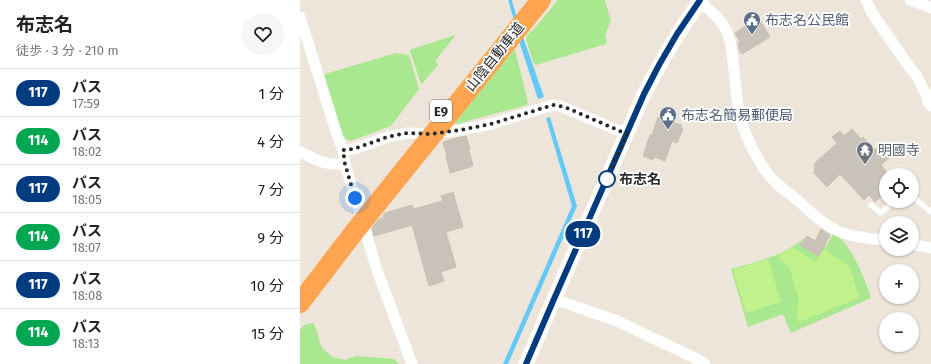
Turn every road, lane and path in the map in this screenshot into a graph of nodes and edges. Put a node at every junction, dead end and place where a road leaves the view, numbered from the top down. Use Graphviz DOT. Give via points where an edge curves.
graph roads {
  1 [pos="530,0"];
  2 [pos="541,0"];
  3 [pos="866,0"];
  4 [pos="910,0"];
  5 [pos="700,1"];
  6 [pos="931,8"];
  7 [pos="300,17"];
  8 [pos="931,106"];
  9 [pos="627,134"];
  10 [pos="343,150"];
  11 [pos="300,152"];
  12 [pos="345,164"];
  13 [pos="919,202"];
  14 [pos="871,205"];
  15 [pos="886,208"];
  16 [pos="931,212"];
  17 [pos="352,226"];
  18 [pos="879,240"];
  19 [pos="919,245"];
  20 [pos="931,248"];
  21 [pos="300,283"];
  22 [pos="554,299"];
  23 [pos="300,303"];
  24 [pos="412,364"];
  25 [pos="526,364"];
  26 [pos="704,364"];
  1 -- 17 [label="highway, 山陰自動車道 / E9"];
  2 -- 17 [label="highway, 山陰自動車道 / E9"];
  3 -- 8 [label="street" via="872,13 916,75"];
  4 -- 6 [label="street"];
  5 -- 9 [label="main road" via="659,65"];
  5 -- 18 [label="street" via="718,18 728,34 743,128 768,174 828,226 847,234"];
  7 -- 10 [label="street"];
  9 -- 10 [label="street" via="567,108 553,105 491,124 430,134 407,133"];
  9 -- 22 [label="main road"];
  10 -- 12 [label="street"];
  11 -- 12 [label="street" via="327,164"];
  12 -- 24 [label="street" via="377,270"];
  13 -- 16 [label="lane"];
  14 -- 15 [label="lane" via="881,213"];
  17 -- 21 [label="highway, 山陰自動車道 / E9"];
  17 -- 23 [label="highway, 山陰自動車道 / E9"];
  19 -- 20 [label="street"];
  22 -- 25 [label="main road"];
  22 -- 26 [label="street" via="617,321"];
}
